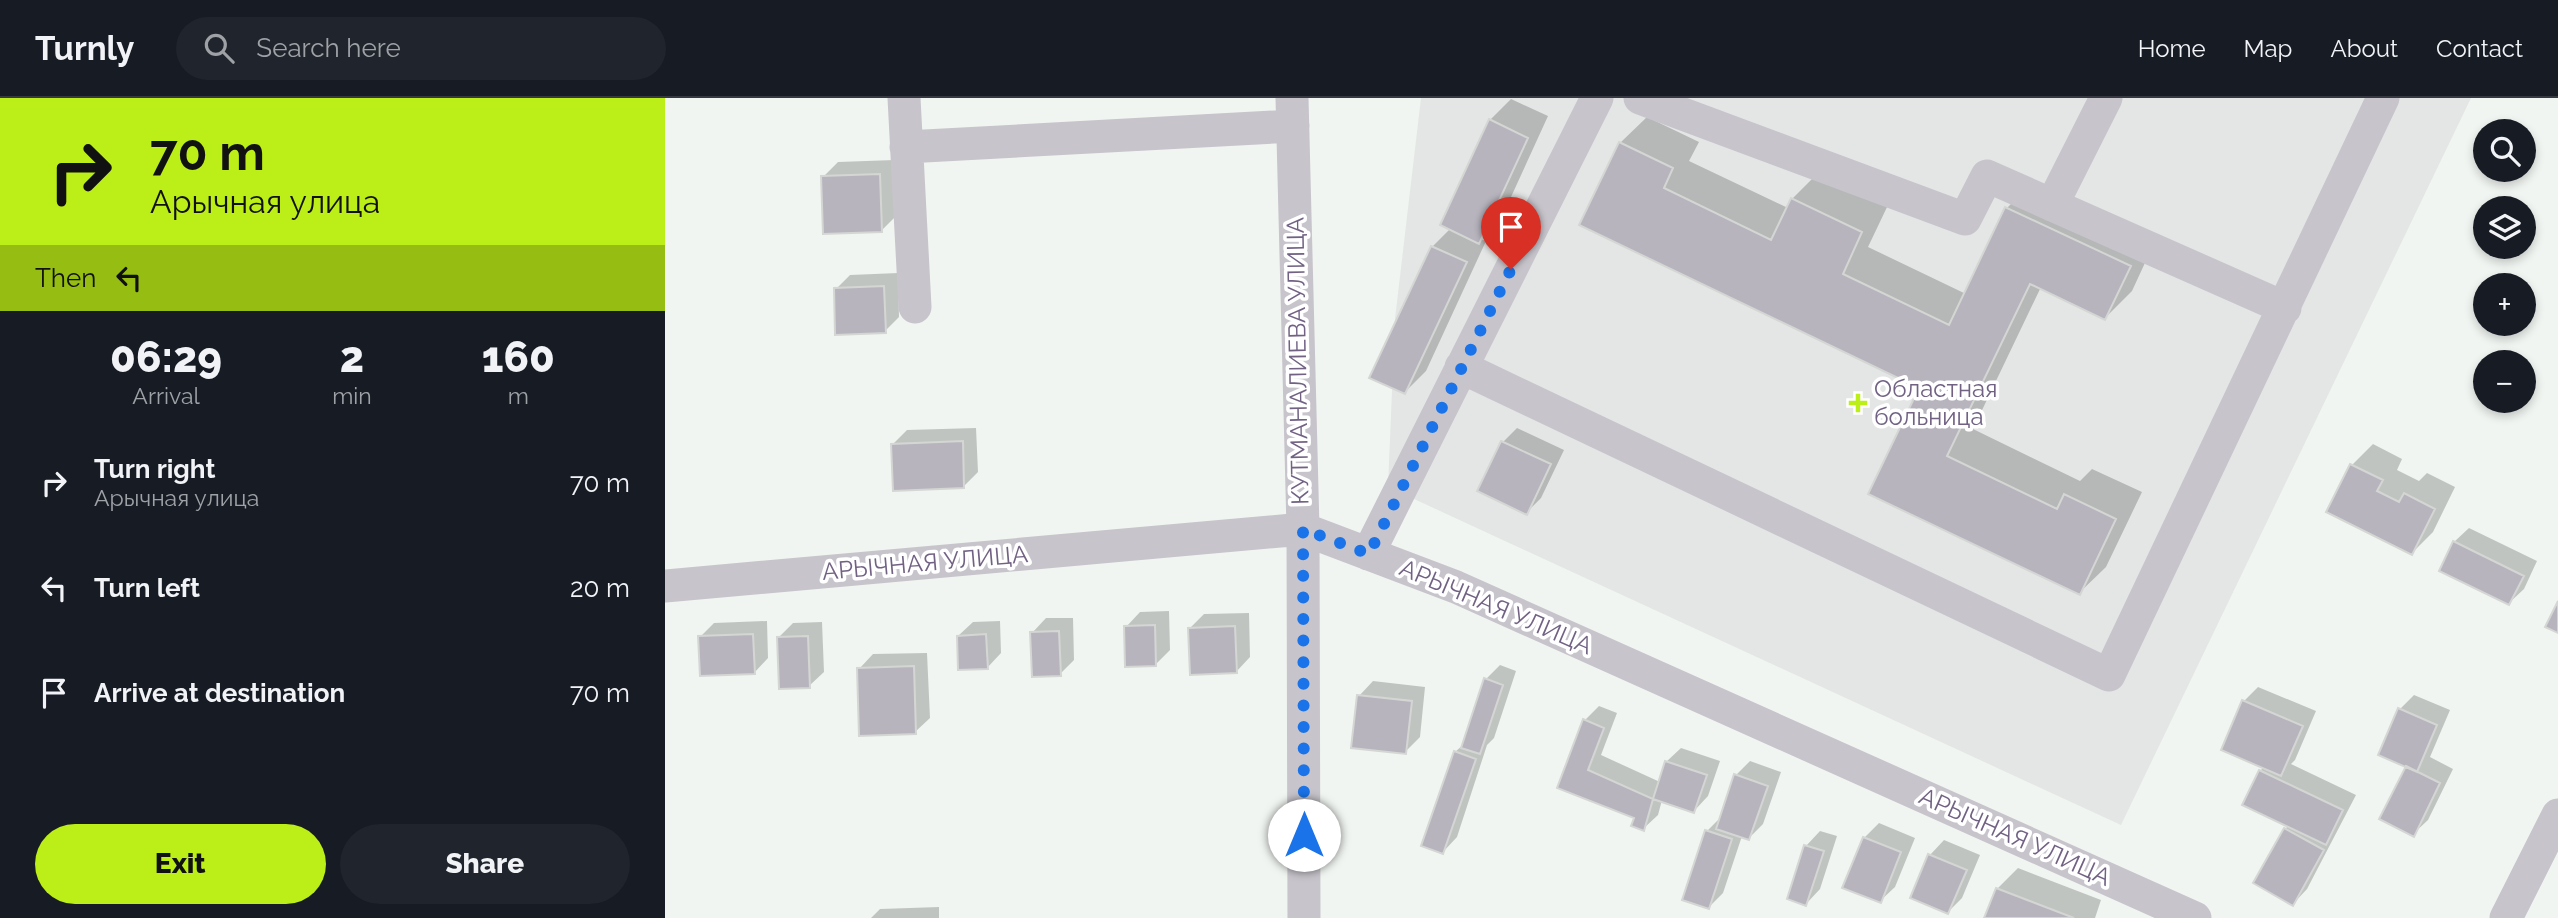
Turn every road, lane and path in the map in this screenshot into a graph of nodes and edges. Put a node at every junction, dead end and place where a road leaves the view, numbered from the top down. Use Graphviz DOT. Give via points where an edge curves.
graph roads {
  1 [pos="904,98"];
  2 [pos="1597,98"];
  3 [pos="1640,98"];
  4 [pos="2106,98"];
  5 [pos="2383,98"];
  6 [pos="1292,112"];
  7 [pos="906,148"];
  8 [pos="2052,205"];
  9 [pos="915,307"];
  10 [pos="2285,308"];
  11 [pos="1461,367"];
  12 [pos="1303,529"];
  13 [pos="1369,554"];
  14 [pos="665,586"];
  15 [pos="2558,815"];
  16 [pos="1304,918"];
  17 [pos="2195,918"];
  18 [pos="2506,918"];
  1 -- 7 [label="street"];
  2 -- 11 [label="street"];
  3 -- 8 [label="street" via="1965,219 1987,176"];
  4 -- 8 [label="street"];
  5 -- 10 [label="street"];
  6 -- 7 [label="street"];
  6 -- 12 [label="street, КУТМАНАЛИЕВА УЛИЦА"];
  7 -- 9 [label="street"];
  8 -- 10 [label="street"];
  10 -- 11 [label="street" via="2109,675"];
  11 -- 13 [label="street"];
  12 -- 13 [label="street, АРЫЧНАЯ УЛИЦА"];
  12 -- 14 [label="street, АРЫЧНАЯ УЛИЦА"];
  12 -- 16 [label="street, КУТМАНАЛИЕВА УЛИЦА"];
  13 -- 17 [label="street, АРЫЧНАЯ УЛИЦА" via="1456,587"];
  15 -- 18 [label="street"];
}
